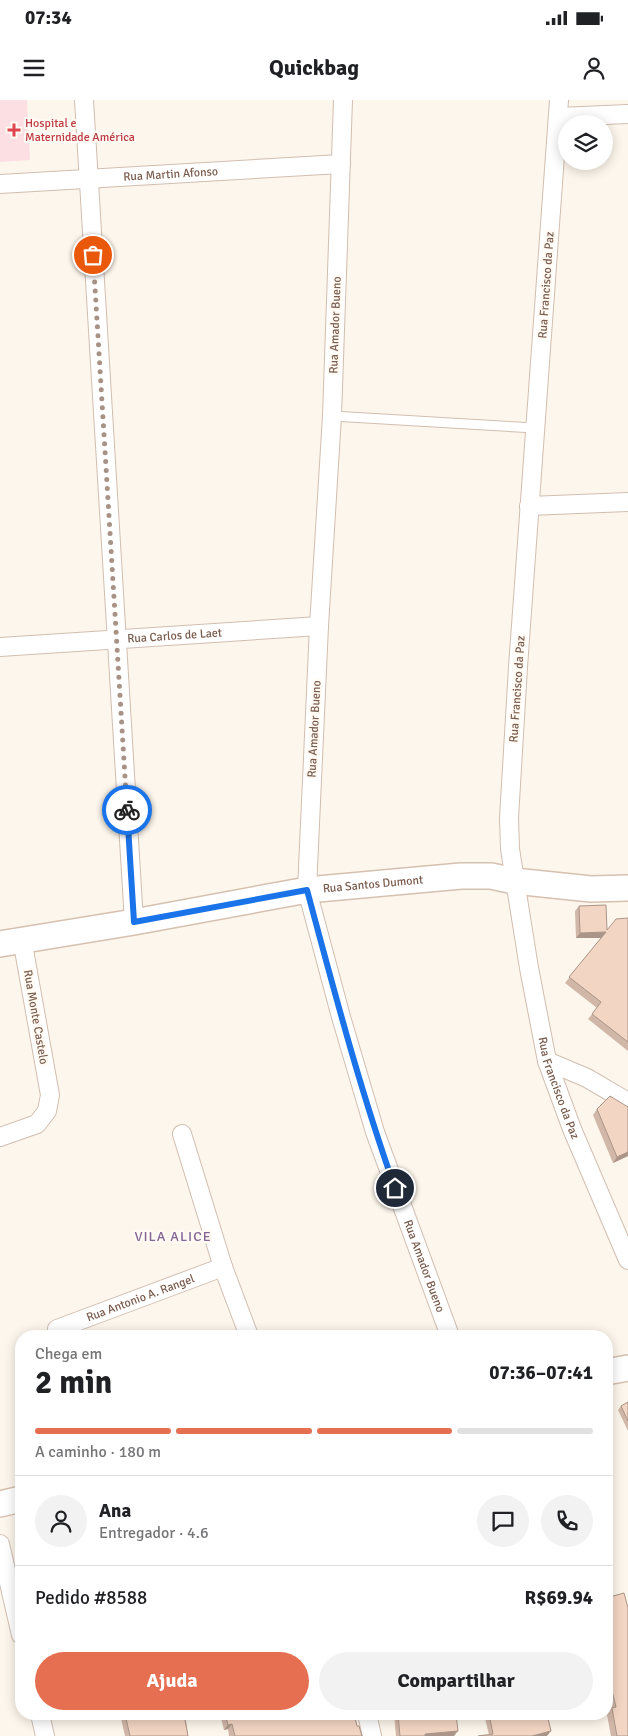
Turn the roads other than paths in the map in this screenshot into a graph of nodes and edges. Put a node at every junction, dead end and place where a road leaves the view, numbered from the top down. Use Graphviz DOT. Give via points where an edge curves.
graph roads {
  1 [pos="84,100"];
  2 [pos="343,100"];
  3 [pos="559,109"];
  4 [pos="628,114"];
  5 [pos="341,164"];
  6 [pos="89,178"];
  7 [pos="0,184"];
  8 [pos="332,416"];
  9 [pos="536,428"];
  10 [pos="628,502"];
  11 [pos="529,506"];
  12 [pos="319,626"];
  13 [pos="116,640"];
  14 [pos="0,647"];
  15 [pos="514,881"];
  16 [pos="628,888"];
  17 [pos="307,890"];
  18 [pos="134,922"];
  19 [pos="11,941"];
  20 [pos="548,1061"];
  21 [pos="628,1102"];
  22 [pos="182,1134"];
  23 [pos="0,1137"];
  24 [pos="628,1260"];
  25 [pos="223,1268"];
  26 [pos="57,1329"];
  27 [pos="247,1330"];
  28 [pos="448,1330"];
  29 [pos="628,1368"];
  30 [pos="613,1371"];
  31 [pos="15,1500"];
  32 [pos="0,1504"];
  33 [pos="0,1544"];
  34 [pos="15,1609"];
  35 [pos="41,1720"];
  36 [pos="368,1720"];
  37 [pos="45,1736"];
  38 [pos="372,1736"];
  1 -- 6 [label="street"];
  2 -- 5 [label="street, Rua Amador Bueno"];
  3 -- 4 [label="street"];
  3 -- 9 [label="street, Rua Francisco da Paz"];
  5 -- 6 [label="street, Rua Martin Afonso"];
  5 -- 8 [label="street, Rua Amador Bueno"];
  6 -- 7 [label="street, Rua Martin Afonso"];
  6 -- 13 [label="street"];
  8 -- 9 [label="lane"];
  8 -- 12 [label="street, Rua Amador Bueno"];
  9 -- 11 [label="street, Rua Francisco da Paz"];
  10 -- 11 [label="street"];
  11 -- 15 [label="street, Rua Francisco da Paz" via="509,818"];
  12 -- 13 [label="street, Rua Carlos de Laet"];
  12 -- 17 [label="street, Rua Amador Bueno"];
  13 -- 14 [label="street, Rua Carlos de Laet"];
  13 -- 18 [label="street"];
  15 -- 16 [label="street, Rua Santos Dumont" via="590,889"];
  15 -- 17 [label="street, Rua Santos Dumont" via="491,876 461,876"];
  15 -- 20 [label="street, Rua Francisco da Paz"];
  17 -- 18 [label="street, Rua Santos Dumont"];
  17 -- 28 [label="street, Rua Amador Bueno" via="375,1132"];
  18 -- 19 [label="street, Rua Santos Dumont"];
  19 -- 23 [label="street, Rua Monte Castelo" via="50,1095 47,1111 37,1124"];
  20 -- 21 [label="street" via="587,1078"];
  20 -- 24 [label="street, Rua Francisco da Paz" via="572,1129"];
  22 -- 25 [label="street"];
  25 -- 26 [label="street, Rua Antonio A. Rangel"];
  25 -- 27 [label="street"];
  29 -- 30 [label="street"];
  31 -- 32 [label="street"];
  33 -- 34 [label="street"];
  35 -- 37 [label="street"];
  36 -- 38 [label="street"];
}
